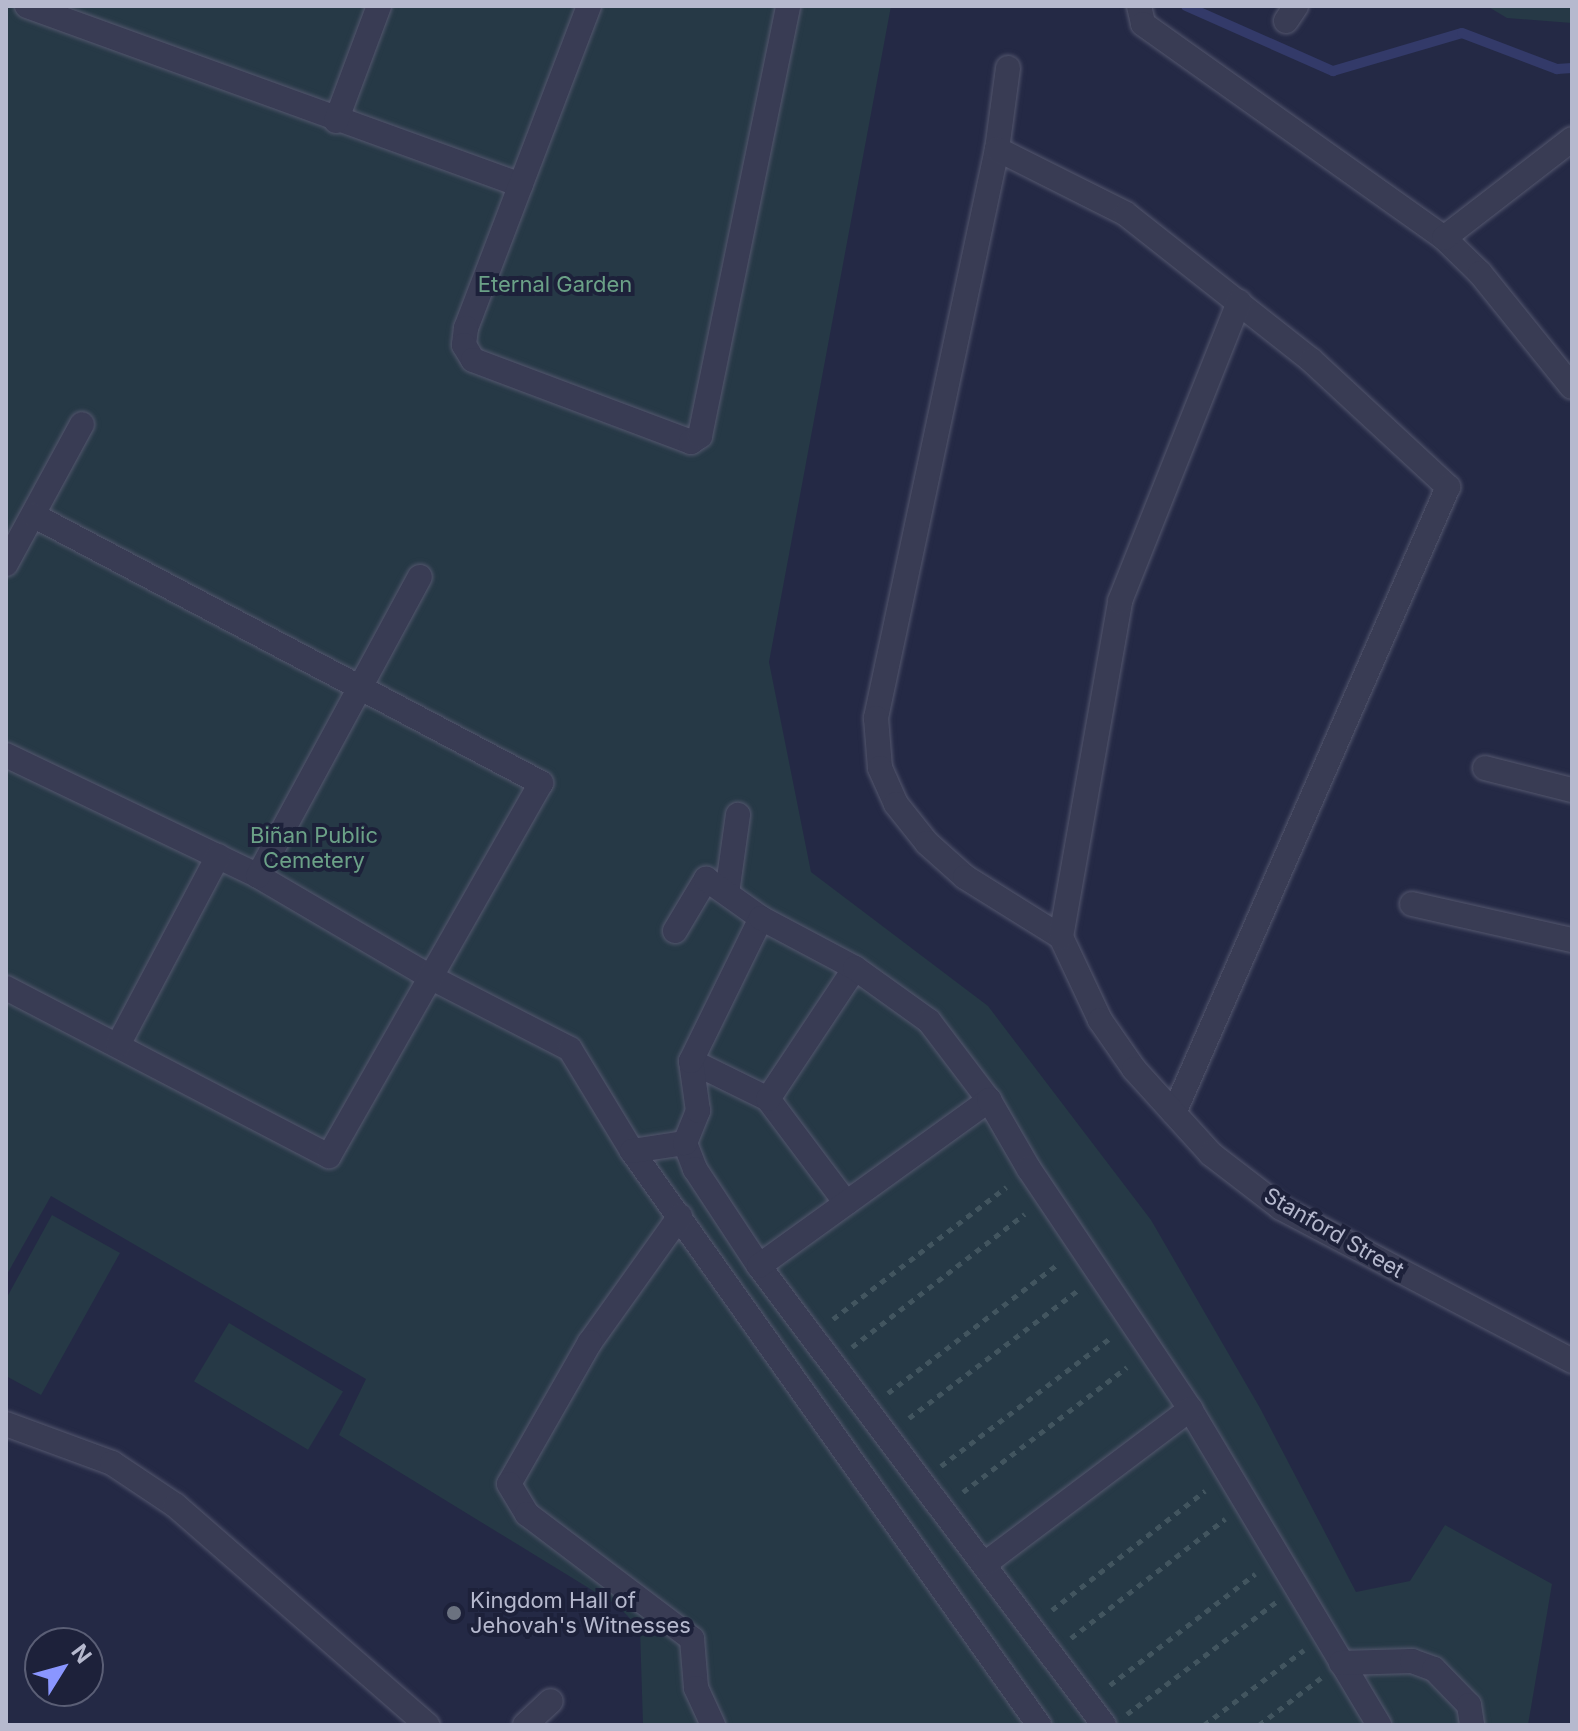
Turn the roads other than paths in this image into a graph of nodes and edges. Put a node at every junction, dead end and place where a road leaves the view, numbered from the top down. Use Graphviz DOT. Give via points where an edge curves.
graph roads {
  1 [pos="27,6"];
  2 [pos="379,6"];
  3 [pos="589,6"];
  4 [pos="788,6"];
  5 [pos="1139,6"];
  6 [pos="1008,68"];
  7 [pos="336,121"];
  8 [pos="1572,139"];
  9 [pos="997,149"];
  10 [pos="521,185"];
  11 [pos="1444,238"];
  12 [pos="1239,302"];
  13 [pos="1572,387"];
  14 [pos="82,424"];
  15 [pos="33,515"];
  16 [pos="6,564"];
  17 [pos="420,577"];
  18 [pos="363,687"];
  19 [pos="6,755"];
  20 [pos="1485,768"];
  21 [pos="1572,790"];
  22 [pos="738,815"];
  23 [pos="218,856"];
  24 [pos="258,876"];
  25 [pos="727,893"];
  26 [pos="1412,904"];
  27 [pos="761,918"];
  28 [pos="675,931"];
  29 [pos="1061,937"];
  30 [pos="1572,940"];
  31 [pos="855,968"];
  32 [pos="430,977"];
  33 [pos="6,988"];
  34 [pos="118,1045"];
  35 [pos="691,1061"];
  36 [pos="768,1099"];
  37 [pos="989,1100"];
  38 [pos="1174,1113"];
  39 [pos="685,1143"];
  40 [pos="632,1151"];
  41 [pos="846,1203"];
  42 [pos="680,1216"];
  43 [pos="759,1266"];
  44 [pos="1572,1361"];
  45 [pos="1190,1409"];
  46 [pos="6,1424"];
  47 [pos="986,1563"];
  48 [pos="1341,1663"];
  49 [pos="551,1701"];
  50 [pos="1114,1720"];
  51 [pos="1372,1723"];
  52 [pos="427,1725"];
  53 [pos="525,1725"];
  54 [pos="713,1725"];
  55 [pos="1039,1725"];
  56 [pos="1472,1725"];
  1 -- 7 [label="street"];
  2 -- 7 [label="street"];
  3 -- 10 [label="street"];
  4 -- 10 [label="street" via="696,440 473,360 464,345 466,328"];
  5 -- 11 [label="street" via="1143,24"];
  6 -- 9 [label="street"];
  7 -- 10 [label="street"];
  8 -- 11 [label="street"];
  9 -- 12 [label="street" via="1126,214"];
  9 -- 29 [label="street" via="876,718 880,768 896,804 927,843 965,877"];
  11 -- 13 [label="street" via="1480,273"];
  12 -- 29 [label="street" via="1120,601"];
  12 -- 38 [label="street" via="1311,360 1448,487"];
  14 -- 15 [label="street"];
  15 -- 16 [label="street"];
  15 -- 18 [label="street"];
  17 -- 18 [label="street"];
  18 -- 24 [label="street"];
  18 -- 32 [label="street" via="541,783"];
  19 -- 23 [label="street"];
  20 -- 21 [label="street"];
  22 -- 25 [label="street"];
  23 -- 24 [label="street"];
  23 -- 34 [label="street"];
  24 -- 32 [label="street"];
  25 -- 27 [label="street"];
  25 -- 28 [label="street" via="706,879"];
  26 -- 30 [label="street"];
  27 -- 31 [label="street"];
  27 -- 35 [label="street"];
  29 -- 38 [label="street, Stanford Street" via="1100,1020"];
  31 -- 36 [label="street"];
  31 -- 37 [label="street" via="929,1021"];
  32 -- 34 [label="street" via="329,1156"];
  32 -- 40 [label="street" via="570,1049"];
  33 -- 34 [label="street"];
  35 -- 36 [label="street"];
  35 -- 39 [label="street" via="698,1111"];
  36 -- 41 [label="street"];
  37 -- 41 [label="street"];
  37 -- 45 [label="street" via="1029,1169"];
  38 -- 44 [label="street, Stanford Street" via="1211,1154 1281,1208"];
  39 -- 40 [label="street"];
  39 -- 43 [label="street" via="695,1169"];
  40 -- 42 [label="street"];
  41 -- 43 [label="street"];
  42 -- 54 [label="street" via="590,1342 509,1484 527,1514 692,1639 696,1688"];
  42 -- 55 [label="street"];
  43 -- 47 [label="street"];
  45 -- 47 [label="street"];
  45 -- 48 [label="street"];
  46 -- 52 [label="street" via="112,1463 175,1505"];
  47 -- 50 [label="street" via="1087,1703"];
  48 -- 51 [label="street"];
  48 -- 56 [label="street" via="1412,1661 1434,1669 1469,1705"];
  49 -- 53 [label="street"];
}
